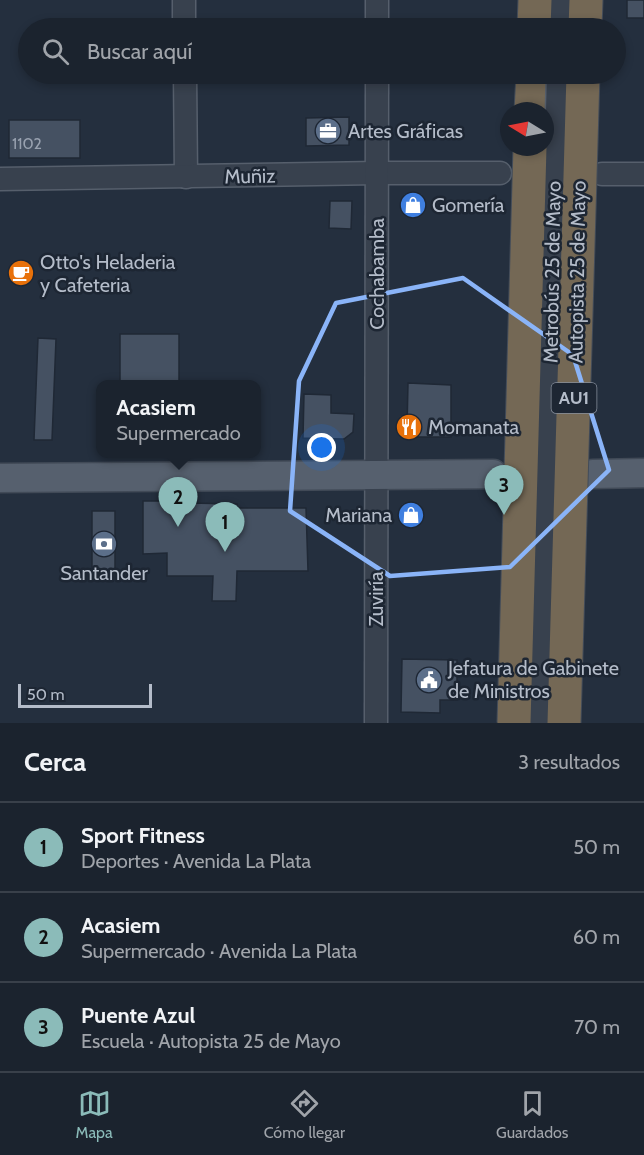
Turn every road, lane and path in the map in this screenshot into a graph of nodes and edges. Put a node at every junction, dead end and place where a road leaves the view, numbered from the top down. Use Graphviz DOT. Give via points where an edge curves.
graph roads {
  1 [pos="184,0"];
  2 [pos="377,0"];
  3 [pos="535,0"];
  4 [pos="561,0"];
  5 [pos="586,0"];
  6 [pos="184,18"];
  7 [pos="377,18"];
  8 [pos="534,18"];
  9 [pos="560,18"];
  10 [pos="585,18"];
  11 [pos="185,84"];
  12 [pos="377,84"];
  13 [pos="532,84"];
  14 [pos="558,84"];
  15 [pos="583,84"];
  16 [pos="531,102"];
  17 [pos="530,156"];
  18 [pos="378,173"];
  19 [pos="501,173"];
  20 [pos="602,174"];
  21 [pos="644,174"];
  22 [pos="186,177"];
  23 [pos="0,179"];
  24 [pos="644,473"];
  25 [pos="493,474"];
  26 [pos="593,474"];
  27 [pos="376,475"];
  28 [pos="0,478"];
  29 [pos="376,723"];
  30 [pos="514,723"];
  31 [pos="541,723"];
  32 [pos="564,723"];
  1 -- 6 [label="street"];
  2 -- 7 [label="street"];
  3 -- 8 [label="highway"];
  4 -- 9 [label="street"];
  5 -- 10 [label="highway"];
  11 -- 22 [label="street"];
  12 -- 18 [label="street, Cochabamba"];
  13 -- 16 [label="highway"];
  14 -- 31 [label="street, Metrobús 25 de Mayo, bridge"];
  15 -- 32 [label="highway, Autopista 25 de Mayo / AU1, bridge"];
  17 -- 30 [label="highway, AU1, bridge"];
  18 -- 19 [label="street, Muñiz"];
  18 -- 22 [label="street, Muñiz"];
  18 -- 27 [label="street, Cochabamba"];
  20 -- 21 [label="street"];
  22 -- 23 [label="street, Muñiz"];
  24 -- 26 [label="main road"];
  25 -- 27 [label="main road"];
  27 -- 28 [label="main road"];
  27 -- 29 [label="street, Zuviría"];
}
